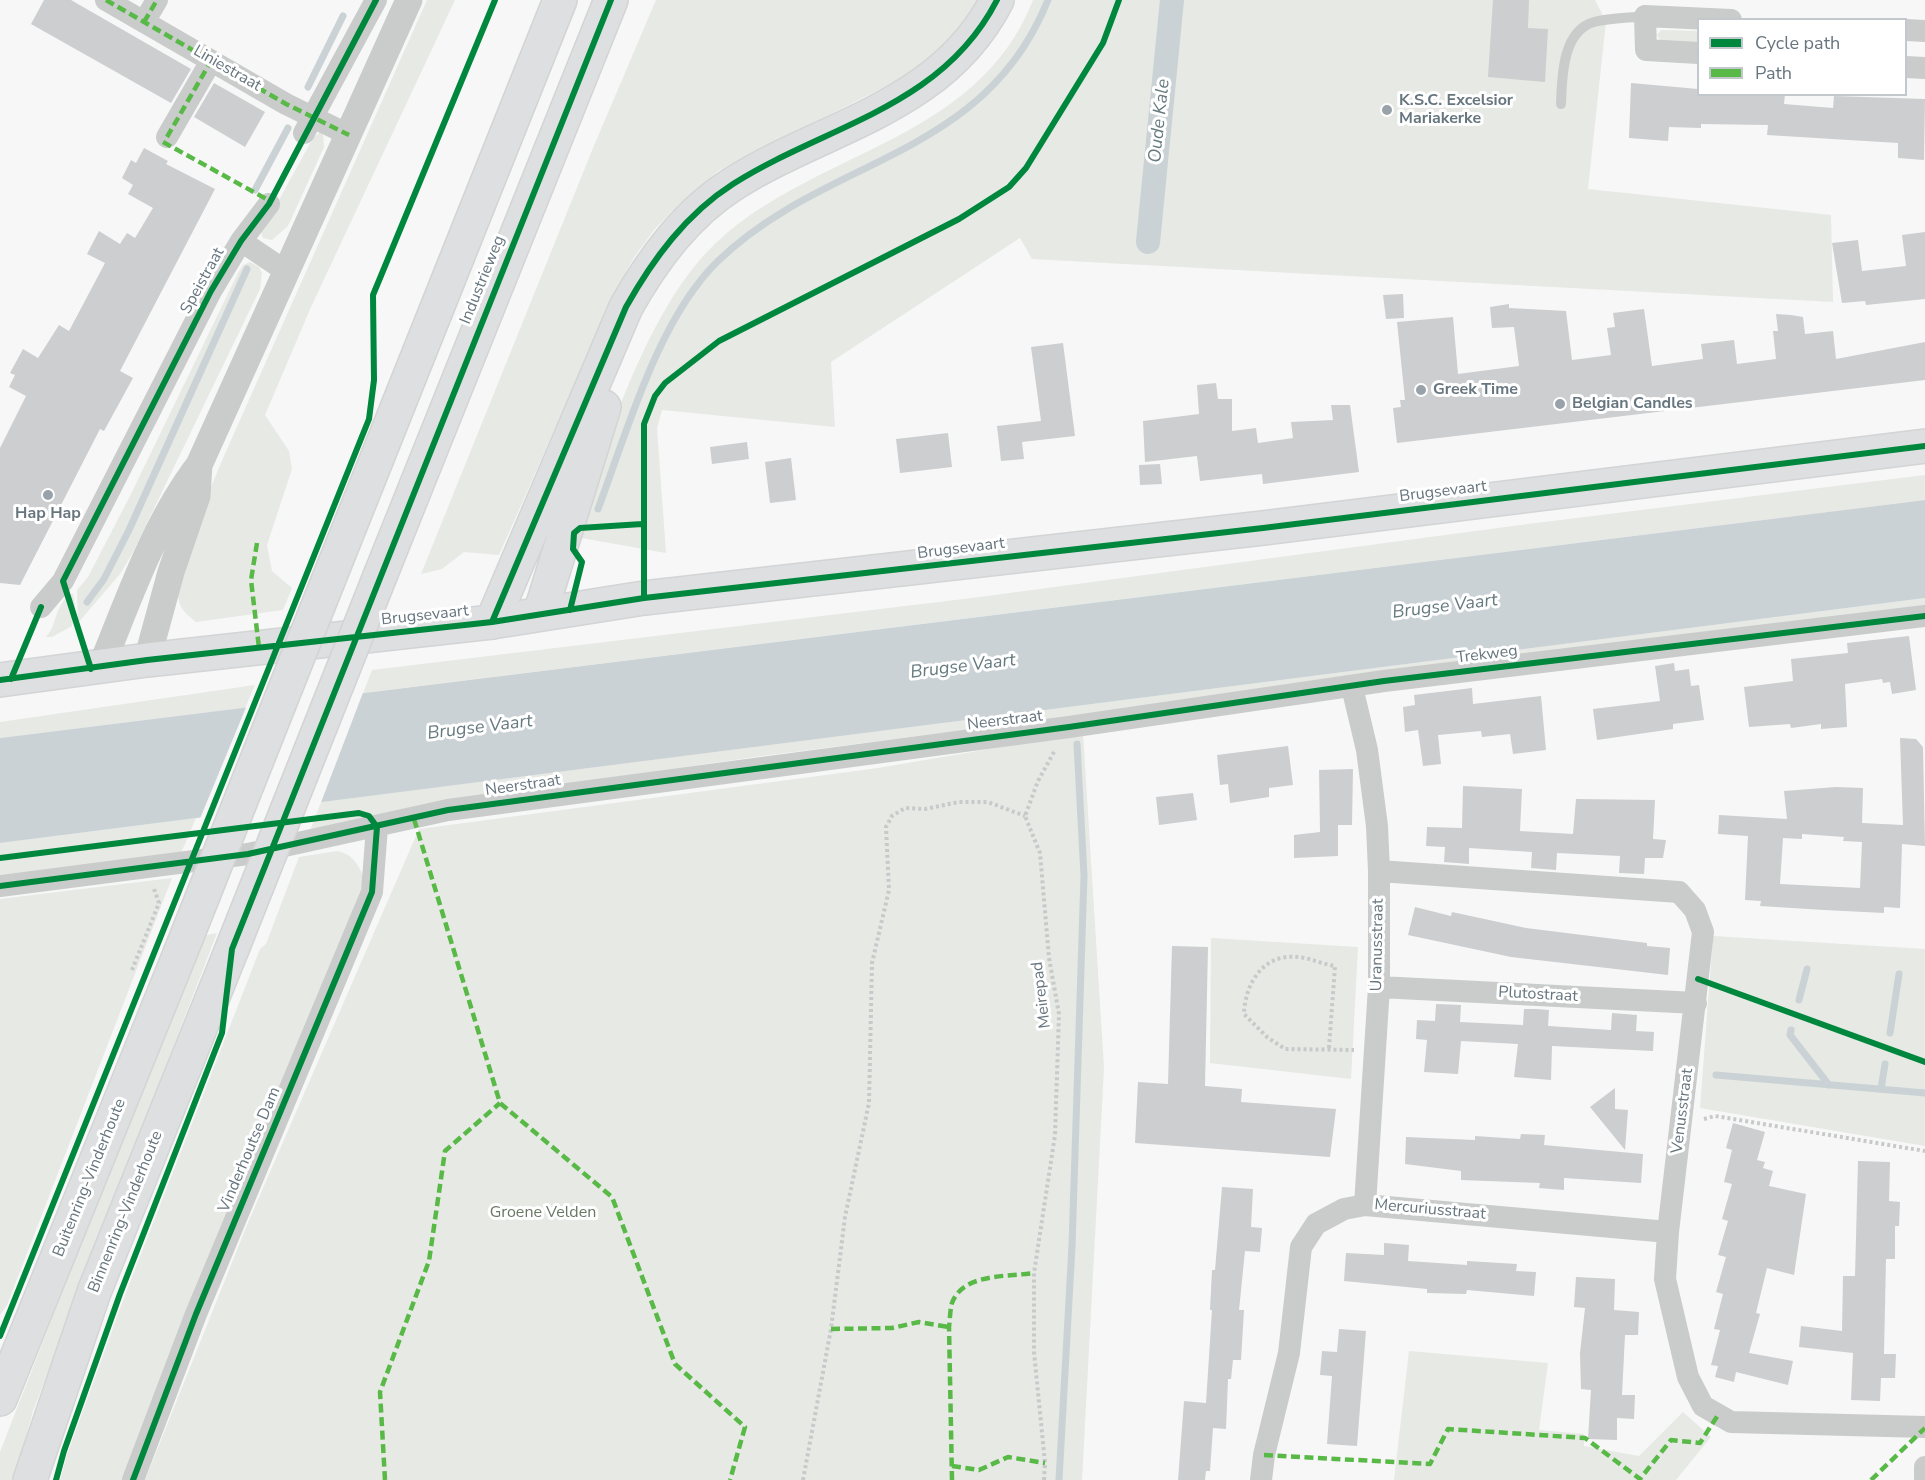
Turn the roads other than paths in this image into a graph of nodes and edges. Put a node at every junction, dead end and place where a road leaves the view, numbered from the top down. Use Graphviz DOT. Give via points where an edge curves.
graph roads {
  1 [pos="106,0"];
  2 [pos="157,0"];
  3 [pos="376,0"];
  4 [pos="409,0"];
  5 [pos="560,0"];
  6 [pos="611,0"];
  7 [pos="997,0"];
  8 [pos="1014,0"];
  9 [pos="1653,10"];
  10 [pos="1715,18"];
  11 [pos="144,22"];
  12 [pos="1907,30"];
  13 [pos="1925,31"];
  14 [pos="1697,53"];
  15 [pos="211,60"];
  16 [pos="1907,67"];
  17 [pos="1925,68"];
  18 [pos="1561,104"];
  19 [pos="309,126"];
  20 [pos="349,135"];
  21 [pos="167,137"];
  22 [pos="268,204"];
  23 [pos="241,241"];
  24 [pos="287,272"];
  25 [pos="1925,446"];
  26 [pos="199,465"];
  27 [pos="41,607"];
  28 [pos="540,614"];
  29 [pos="1925,616"];
  30 [pos="492,622"];
  31 [pos="147,660"];
  32 [pos="101,668"];
  33 [pos="0,680"];
  34 [pos="1352,687"];
  35 [pos="1061,727"];
  36 [pos="377,827"];
  37 [pos="1379,871"];
  38 [pos="0,886"];
  39 [pos="232,949"];
  40 [pos="178,956"];
  41 [pos="1379,987"];
  42 [pos="1696,1003"];
  43 [pos="1365,1205"];
  44 [pos="1668,1232"];
  45 [pos="0,1399"];
  46 [pos="1925,1427"];
  47 [pos="1925,1467"];
  48 [pos="30,1480"];
  49 [pos="134,1480"];
  50 [pos="1261,1480"];
  51 [pos="1925,1480"];
  1 -- 11 [label="street, Liniestraat"];
  2 -- 11 [label="street"];
  3 -- 19 [label="street"];
  4 -- 20 [label="street"];
  5 -- 40 [label="main road, Industrieweg, bridge"];
  6 -- 39 [label="main road, Industrieweg, bridge"];
  7 -- 30 [label="main road" via="984,25 962,52 933,77 895,102 733,184 679,230 646,271 626,307"];
  8 -- 28 [label="main road" via="997,34 980,56 942,89 903,116 776,179 734,206 693,241 664,278 608,392"];
  9 -- 10 [label="street"];
  9 -- 14 [label="street" via="1646,50"];
  9 -- 18 [label="lane" via="1592,23 1575,37 1563,63"];
  11 -- 15 [label="street, Liniestraat"];
  12 -- 13 [label="street"];
  15 -- 19 [label="street, Liniestraat"];
  15 -- 21 [label="street"];
  16 -- 17 [label="street"];
  19 -- 20 [label="street, Liniestraat"];
  20 -- 24 [label="street"];
  22 -- 23 [label="street, Speistraat"];
  23 -- 24 [label="street"];
  23 -- 27 [label="street, Speistraat" via="211,291 63,581"];
  24 -- 26 [label="street"];
  25 -- 28 [label="main road, Brugsevaart" via="1263,528 644,598"];
  26 -- 31 [label="street" via="197,496"];
  26 -- 32 [label="street" via="178,493 135,582"];
  28 -- 30 [label="main road, Brugsevaart"];
  29 -- 34 [label="street, Trekweg"];
  30 -- 31 [label="main road, Brugsevaart"];
  31 -- 32 [label="main road, Brugsevaart"];
  32 -- 33 [label="main road, Brugsevaart"];
  34 -- 35 [label="street, Trekweg"];
  34 -- 37 [label="street, Uranusstraat" via="1367,750"];
  35 -- 36 [label="street, Neerstraat" via="448,810"];
  36 -- 38 [label="street, Neerstraat" via="248,854"];
  36 -- 49 [label="street, Vinderhoutse Dam" via="372,892 196,1314"];
  37 -- 41 [label="street, Uranusstraat"];
  37 -- 42 [label="street, Venusstraat" via="1679,892 1695,910 1703,932"];
  39 -- 48 [label="main road, Binnenring-Vinderhoute" via="94,1292"];
  40 -- 45 [label="main road, Buitenring-Vinderhoute"];
  41 -- 42 [label="street, Plutostraat"];
  41 -- 43 [label="street, Uranusstraat"];
  42 -- 44 [label="street, Venusstraat"];
  43 -- 44 [label="street, Mercuriusstraat"];
  43 -- 50 [label="street, Mercuriusstraat" via="1344,1209 1316,1224 1301,1247 1289,1353"];
  44 -- 46 [label="street, Venusstraat" via="1665,1279 1688,1377 1703,1406 1731,1422"];
  47 -- 51 [label="street"];
}
